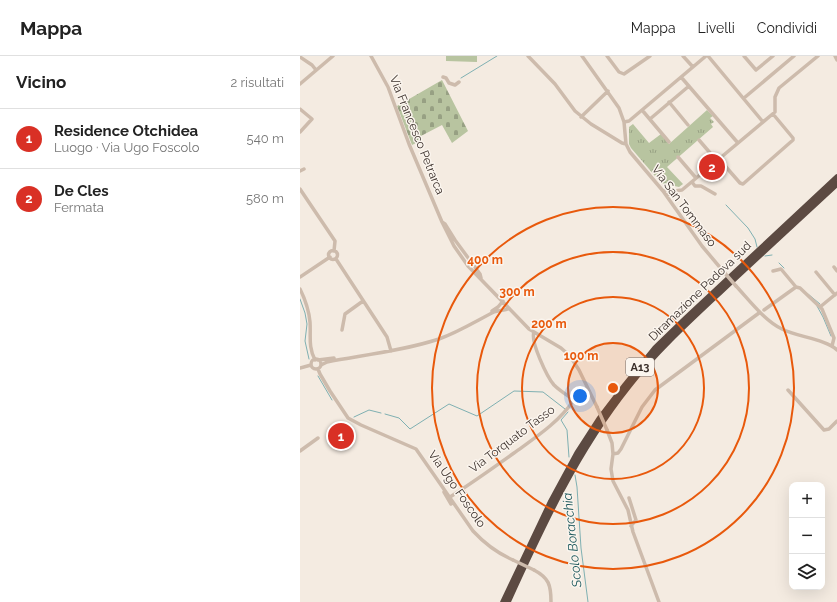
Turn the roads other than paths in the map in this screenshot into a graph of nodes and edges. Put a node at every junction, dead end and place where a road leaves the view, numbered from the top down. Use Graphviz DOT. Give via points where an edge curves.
graph roads {
  1 [pos="333,56"];
  2 [pos="371,56"];
  3 [pos="528,56"];
  4 [pos="582,56"];
  5 [pos="607,56"];
  6 [pos="650,56"];
  7 [pos="683,56"];
  8 [pos="707,56"];
  9 [pos="744,56"];
  10 [pos="773,56"];
  11 [pos="794,56"];
  12 [pos="818,56"];
  13 [pos="835,56"];
  14 [pos="300,57"];
  15 [pos="837,60"];
  16 [pos="693,67"];
  17 [pos="316,70"];
  18 [pos="443,77"];
  19 [pos="681,77"];
  20 [pos="459,82"];
  21 [pos="300,84"];
  22 [pos="689,86"];
  23 [pos="608,92"];
  24 [pos="744,98"];
  25 [pos="669,102"];
  26 [pos="300,109"];
  27 [pos="642,110"];
  28 [pos="773,114"];
  29 [pos="581,117"];
  30 [pos="650,119"];
  31 [pos="624,122"];
  32 [pos="764,122"];
  33 [pos="688,125"];
  34 [pos="300,132"];
  35 [pos="699,140"];
  36 [pos="669,142"];
  37 [pos="738,143"];
  38 [pos="626,144"];
  39 [pos="678,157"];
  40 [pos="718,160"];
  41 [pos="837,177"];
  42 [pos="696,178"];
  43 [pos="692,182"];
  44 [pos="837,184"];
  45 [pos="300,189"];
  46 [pos="663,191"];
  47 [pos="674,191"];
  48 [pos="715,194"];
  49 [pos="667,195"];
  50 [pos="334,251"];
  51 [pos="330,257"];
  52 [pos="336,259"];
  53 [pos="834,267"];
  54 [pos="837,271"];
  55 [pos="773,272"];
  56 [pos="816,272"];
  57 [pos="300,277"];
  58 [pos="796,287"];
  59 [pos="300,289"];
  60 [pos="836,294"];
  61 [pos="363,301"];
  62 [pos="503,301"];
  63 [pos="820,307"];
  64 [pos="509,308"];
  65 [pos="764,310"];
  66 [pos="759,313"];
  67 [pos="342,330"];
  68 [pos="534,332"];
  69 [pos="832,346"];
  70 [pos="391,350"];
  71 [pos="837,350"];
  72 [pos="316,360"];
  73 [pos="311,365"];
  74 [pos="320,367"];
  75 [pos="300,368"];
  76 [pos="788,390"];
  77 [pos="837,421"];
  78 [pos="318,438"];
  79 [pos="300,451"];
  80 [pos="613,454"];
  81 [pos="446,491"];
  82 [pos="450,497"];
  83 [pos="629,498"];
  84 [pos="452,504"];
  85 [pos="631,526"];
  86 [pos="502,602"];
  87 [pos="508,602"];
  88 [pos="551,602"];
  89 [pos="659,602"];
  1 -- 17 [label="street"];
  2 -- 62 [label="street, Via Francesco Petrarca" via="388,87 442,222 480,274 482,281"];
  3 -- 29 [label="street, Via San Tommaso" via="555,84 572,109"];
  4 -- 23 [label="street"];
  5 -- 6 [label="street" via="619,72 624,74"];
  7 -- 16 [label="street"];
  8 -- 16 [label="street"];
  8 -- 24 [label="street"];
  9 -- 10 [label="street" via="756,70"];
  11 -- 24 [label="street"];
  12 -- 28 [label="street" via="779,88 775,97 776,111"];
  13 -- 15 [label="street"];
  14 -- 17 [label="street"];
  16 -- 19 [label="street"];
  17 -- 21 [label="street"];
  18 -- 20 [label="street" via="455,85"];
  19 -- 22 [label="street"];
  19 -- 27 [label="street"];
  22 -- 25 [label="street"];
  22 -- 37 [label="street"];
  23 -- 29 [label="street"];
  23 -- 31 [label="street" via="619,108"];
  24 -- 32 [label="street"];
  25 -- 30 [label="street"];
  25 -- 33 [label="street"];
  26 -- 34 [label="street" via="312,119"];
  27 -- 30 [label="street"];
  27 -- 31 [label="street"];
  28 -- 32 [label="street"];
  28 -- 40 [label="street" via="793,140 743,184"];
  29 -- 38 [label="street, Via San Tommaso"];
  30 -- 36 [label="street"];
  31 -- 38 [label="street"];
  32 -- 37 [label="street"];
  35 -- 40 [label="street"];
  37 -- 40 [label="street"];
  38 -- 46 [label="street, Via San Tommaso"];
  39 -- 42 [label="street"];
  40 -- 42 [label="street"];
  41 -- 86 [label="highway, Diramazione Padova sud / A13" via="655,348 625,385 577,453 550,500"];
  42 -- 43 [label="street"];
  43 -- 47 [label="street" via="682,190"];
  43 -- 48 [label="street"];
  44 -- 87 [label="highway, Diramazione Padova sud / A13" via="689,321 629,386 603,421 567,479"];
  45 -- 50 [label="street" via="335,241"];
  46 -- 47 [label="street"];
  46 -- 49 [label="street, Via San Tommaso"];
  47 -- 49 [label="street"];
  49 -- 69 [label="street, Via San Tommaso, bridge" via="702,246 736,286 775,325 792,334"];
  50 -- 51 [label="street" via="330,252"];
  50 -- 52 [label="street" via="338,254"];
  51 -- 52 [label="street"];
  51 -- 57 [label="street"];
  52 -- 61 [label="street"];
  53 -- 54 [label="street"];
  55 -- 58 [label="street" via="781,270"];
  56 -- 60 [label="street"];
  58 -- 63 [label="street"];
  58 -- 65 [label="street"];
  59 -- 72 [label="street, Via Ugo Foscolo" via="308,310 309,344"];
  60 -- 63 [label="street"];
  61 -- 67 [label="street" via="345,314"];
  61 -- 70 [label="street" via="387,337"];
  62 -- 64 [label="street, Via Francesco Petrarca"];
  62 -- 70 [label="street" via="496,309 453,332"];
  63 -- 69 [label="street" via="834,338"];
  64 -- 68 [label="street, Via Francesco Petrarca"];
  64 -- 70 [label="street" via="497,311 466,328 440,338"];
  66 -- 80 [label="street" via="655,390 642,407 621,449"];
  68 -- 80 [label="street, Via Francesco Petrarca, bridge" via="570,356 597,407 612,443"];
  68 -- 82 [label="street, Via Torquato Tasso" via="532,338 552,382 574,400 558,420"];
  69 -- 71 [label="street, Via San Tommaso"];
  70 -- 72 [label="street"];
  70 -- 74 [label="street" via="327,362"];
  72 -- 73 [label="street" via="312,361"];
  72 -- 74 [label="street, Via Ugo Foscolo"];
  73 -- 74 [label="street" via="314,369"];
  73 -- 75 [label="street"];
  74 -- 81 [label="street, Via Ugo Foscolo" via="320,374 348,418 416,449"];
  76 -- 77 [label="street" via="824,430 829,429"];
  78 -- 79 [label="street"];
  80 -- 85 [label="street, Via Francesco Petrarca" via="612,475 626,505"];
  81 -- 82 [label="street, Via Ugo Foscolo"];
  81 -- 84 [label="street" via="444,492"];
  82 -- 88 [label="street, Via Ugo Foscolo, bridge" via="483,542 548,580"];
  83 -- 85 [label="street" via="636,520"];
  85 -- 89 [label="street, Via Francesco Petrarca"];
}
